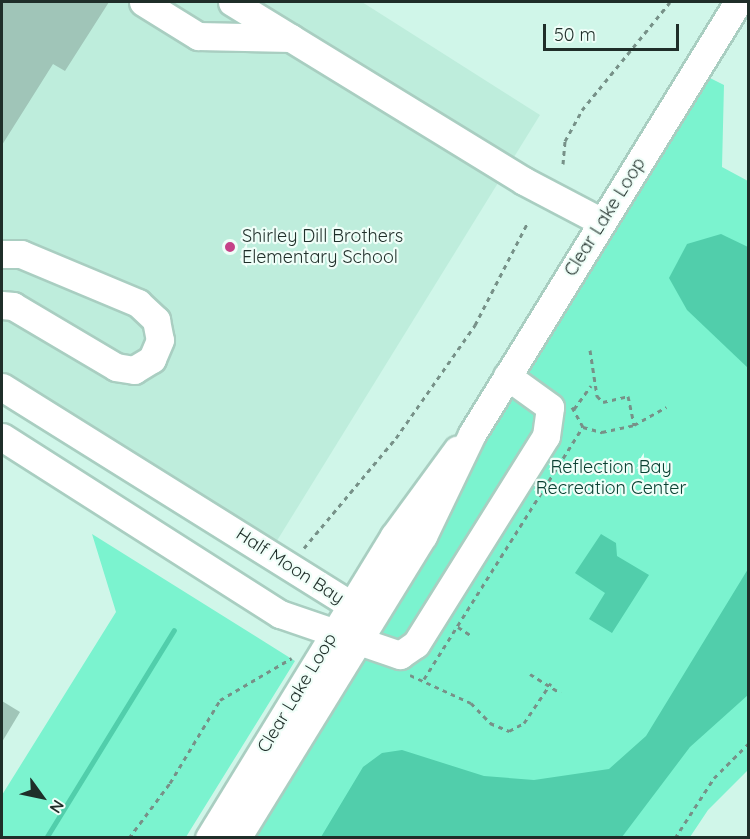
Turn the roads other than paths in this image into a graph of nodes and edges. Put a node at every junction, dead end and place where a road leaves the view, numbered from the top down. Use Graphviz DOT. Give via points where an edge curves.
graph roads {
  1 [pos="143,2"];
  2 [pos="232,2"];
  3 [pos="738,2"];
  4 [pos="292,39"];
  5 [pos="602,222"];
  6 [pos="2,254"];
  7 [pos="2,305"];
  8 [pos="507,376"];
  9 [pos="2,387"];
  10 [pos="472,434"];
  11 [pos="2,437"];
  12 [pos="351,605"];
  13 [pos="333,635"];
  14 [pos="360,638"];
  15 [pos="209,837"];
  16 [pos="237,837"];
  1 -- 4 [label="street" via="198,36"];
  2 -- 4 [label="street"];
  3 -- 5 [label="street, Clear Lake Loop"];
  4 -- 5 [label="street"];
  5 -- 8 [label="street, Clear Lake Loop"];
  6 -- 7 [label="street" via="21,254 138,303 156,320 160,340 152,359 134,370 116,367 13,306"];
  8 -- 10 [label="street, Clear Lake Loop"];
  8 -- 14 [label="street" via="550,407 546,436 410,651 390,654"];
  9 -- 12 [label="street, Half Moon Bay"];
  10 -- 12 [label="street, Clear Lake Loop" via="439,469"];
  10 -- 14 [label="street, Clear Lake Loop" via="448,492"];
  11 -- 13 [label="street, Half Moon Bay" via="280,615"];
  12 -- 13 [label="street, Clear Lake Loop"];
  12 -- 14 [label="street, Half Moon Bay"];
  13 -- 14 [label="street, Half Moon Bay"];
  13 -- 15 [label="street, Clear Lake Loop"];
  14 -- 16 [label="street, Clear Lake Loop"];
}
